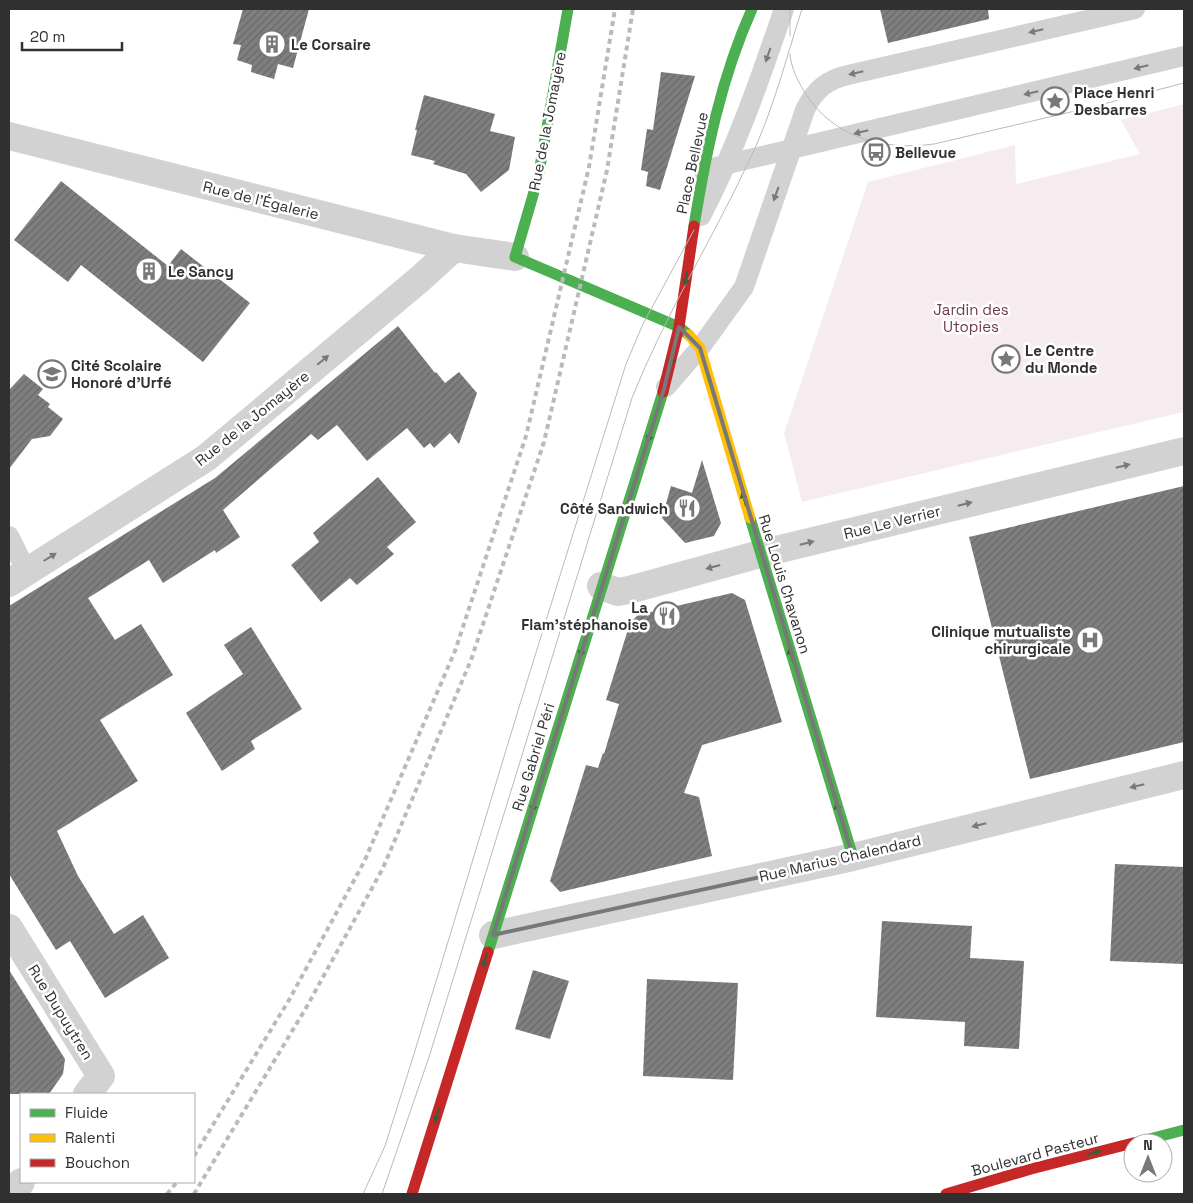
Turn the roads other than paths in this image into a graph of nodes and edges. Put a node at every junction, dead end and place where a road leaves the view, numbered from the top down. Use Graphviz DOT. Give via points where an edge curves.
graph roads {
  1 [pos="568,9"];
  2 [pos="752,9"];
  3 [pos="784,9"];
  4 [pos="1135,9"];
  5 [pos="1184,56"];
  6 [pos="9,136"];
  7 [pos="792,148"];
  8 [pos="726,165"];
  9 [pos="703,170"];
  10 [pos="694,230"];
  11 [pos="454,248"];
  12 [pos="514,257"];
  13 [pos="679,327"];
  14 [pos="700,348"];
  15 [pos="664,389"];
  16 [pos="1184,451"];
  17 [pos="9,536"];
  18 [pos="760,554"];
  19 [pos="18,577"];
  20 [pos="601,586"];
  21 [pos="1184,775"];
  22 [pos="853,857"];
  23 [pos="10,934"];
  24 [pos="494,934"];
  25 [pos="88,1093"];
  26 [pos="1123,1146"];
  27 [pos="418,1179"];
  28 [pos="20,1183"];
  29 [pos="12,1194"];
  30 [pos="412,1194"];
  31 [pos="423,1194"];
  32 [pos="952,1194"];
  1 -- 12 [label="main road, Rue de la Jomayère" via="538,178"];
  2 -- 9 [label="main road, Place Bellevue" via="741,31"];
  3 -- 8 [label="lane, one-way"];
  4 -- 7 [label="lane, one-way" via="838,78 822,85 810,100"];
  5 -- 7 [label="lane, one-way"];
  6 -- 11 [label="street, Rue de l'Égalerie"];
  7 -- 8 [label="lane"];
  7 -- 14 [label="lane, one-way" via="744,287"];
  8 -- 9 [label="lane"];
  8 -- 10 [label="lane"];
  9 -- 10 [label="main road, Place Bellevue"];
  10 -- 13 [label="main road, Place Bellevue, one-way"];
  11 -- 12 [label="street, Rue de l'Égalerie"];
  19 -- 11 [label="street, Rue de la Jomayère, one-way" via="206,458"];
  12 -- 13 [label="main road"];
  13 -- 14 [label="main road, Rue Louis Chavanon"];
  13 -- 15 [label="main road, Rue Gabriel Péri, one-way"];
  14 -- 15 [label="lane"];
  18 -- 14 [label="main road, Rue Louis Chavanon, one-way"];
  15 -- 20 [label="main road, Rue Gabriel Péri, one-way"];
  18 -- 16 [label="street, Rue Le Verrier, one-way"];
  17 -- 19 [label="lane"];
  18 -- 20 [label="street, Rue Le Verrier, one-way" via="629,590 618,592"];
  22 -- 18 [label="main road, Rue Louis Chavanon, one-way"];
  20 -- 24 [label="main road, Rue Gabriel Péri, one-way"];
  21 -- 22 [label="street, Rue Marius Chalendard, one-way"];
  22 -- 24 [label="street, Rue Marius Chalendard"];
  23 -- 25 [label="street, Rue Dupuytren" via="100,1076"];
  24 -- 27 [label="main road, Rue Gabriel Péri, one-way"];
  32 -- 26 [label="main road, Boulevard Pasteur, one-way" via="1031,1169"];
  27 -- 30 [label="main road, Rue Gabriel Péri"];
  27 -- 31 [label="main road"];
  28 -- 29 [label="street"];
}
